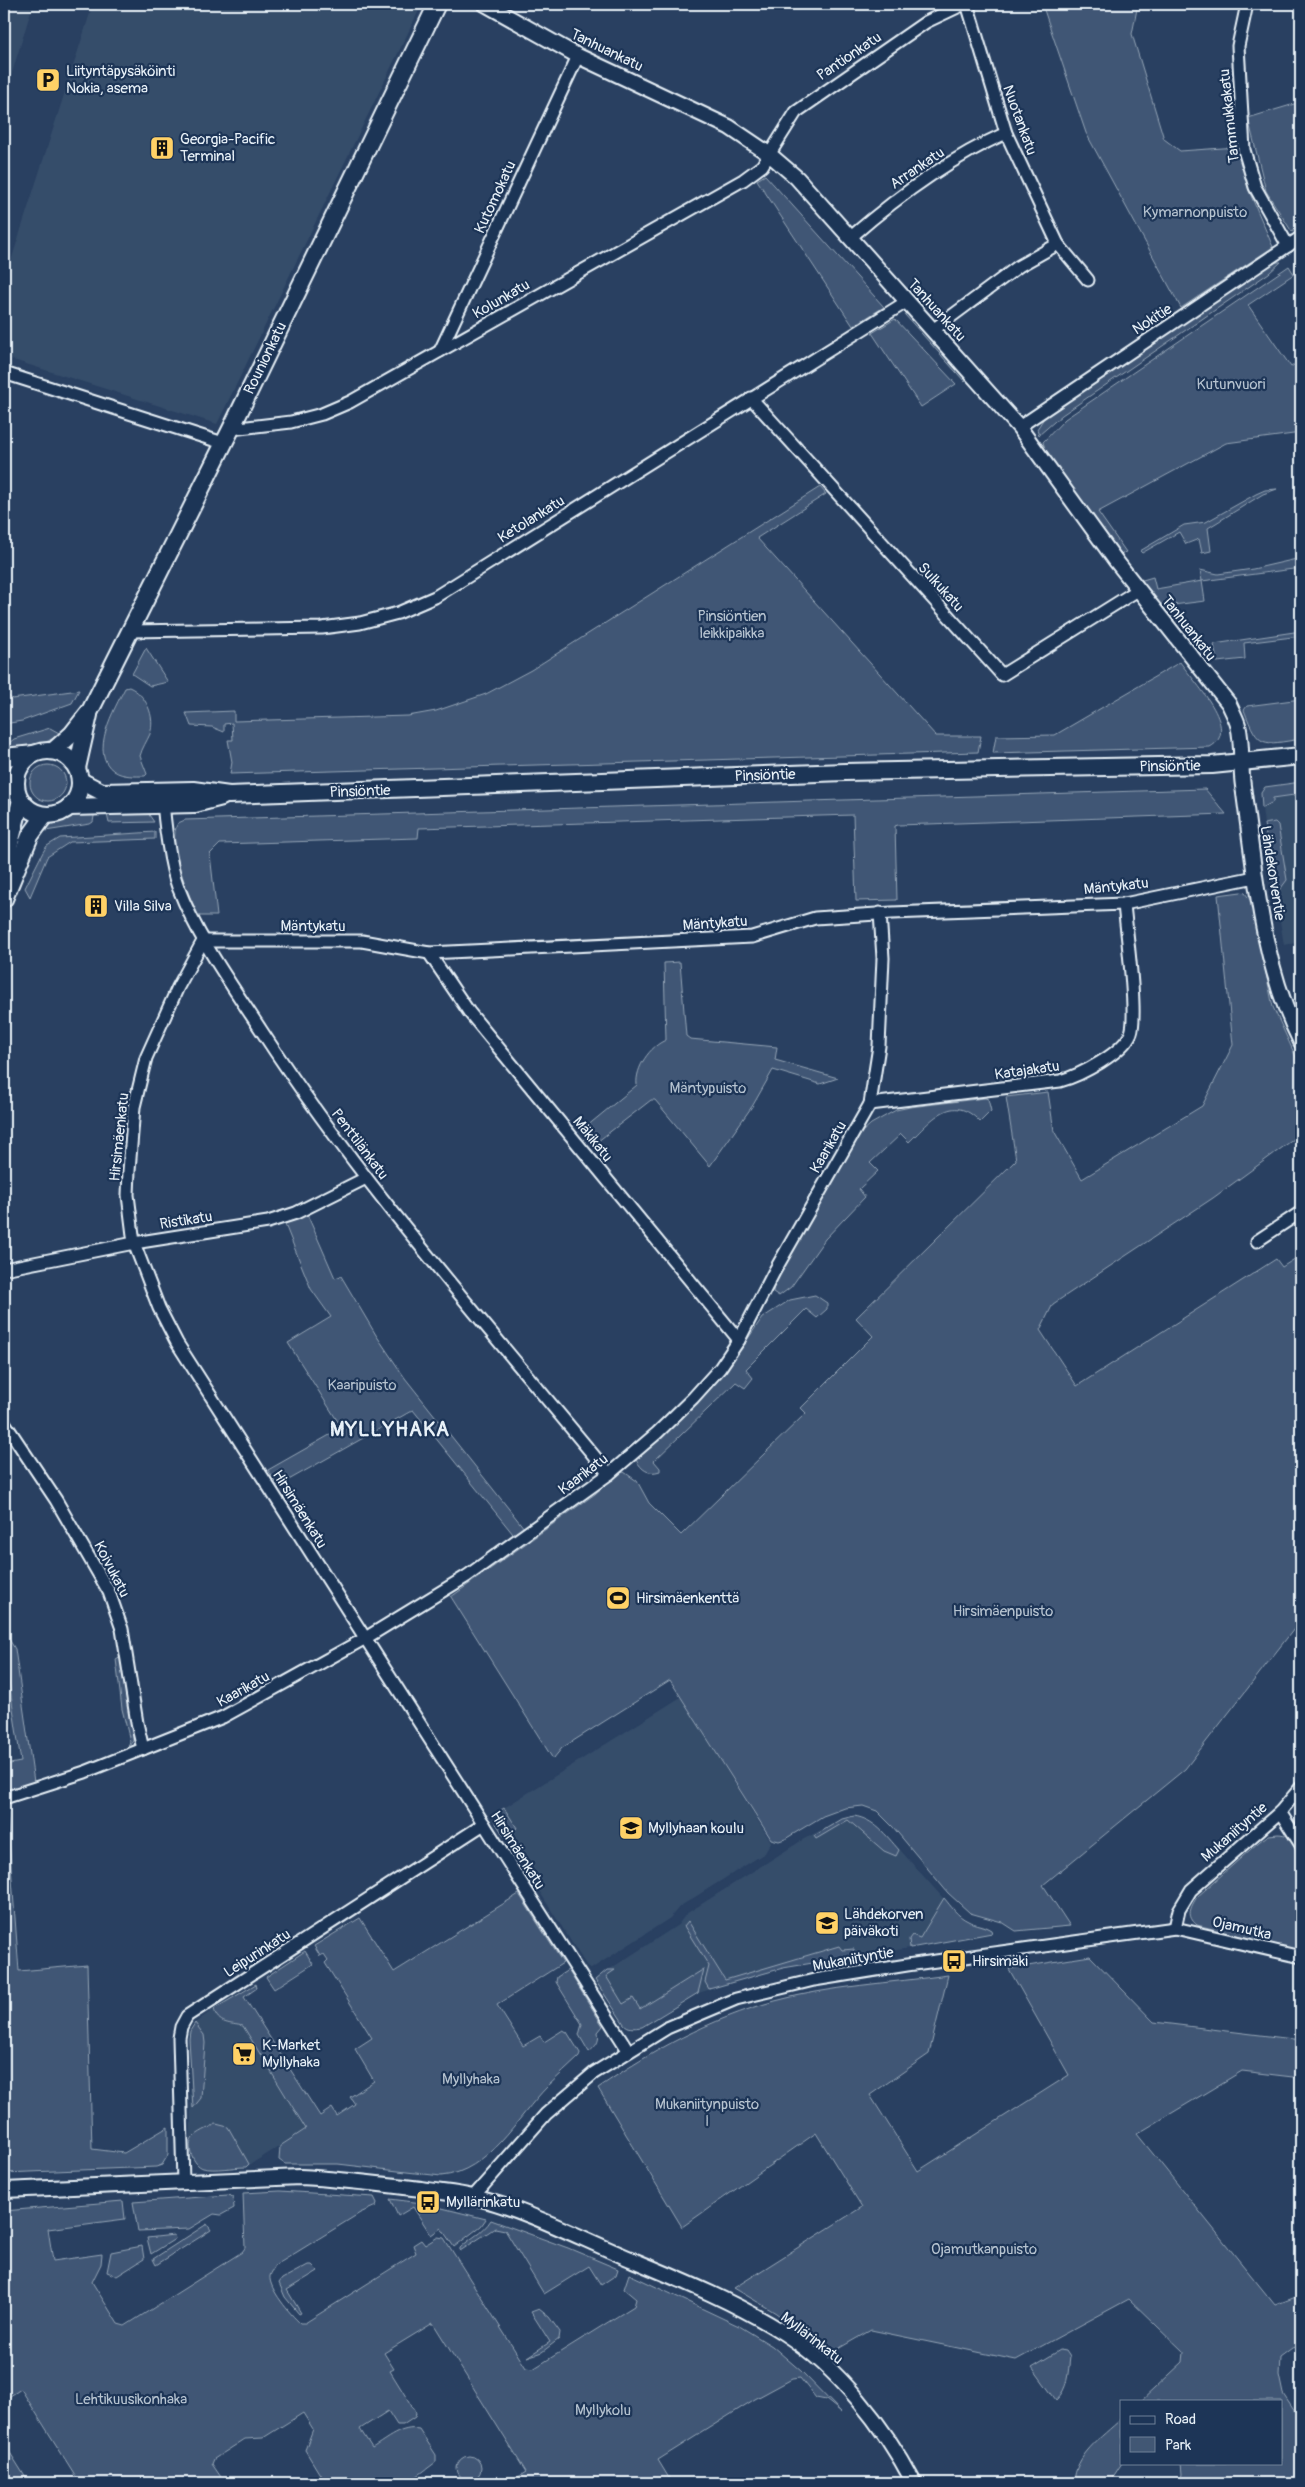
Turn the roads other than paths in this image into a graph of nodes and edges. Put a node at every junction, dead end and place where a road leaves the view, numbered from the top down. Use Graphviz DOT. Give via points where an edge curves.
graph roads {
  1 [pos="437,4"];
  2 [pos="486,4"];
  3 [pos="964,4"];
  4 [pos="1247,4"];
  5 [pos="578,56"];
  6 [pos="1006,133"];
  7 [pos="769,154"];
  8 [pos="851,237"];
  9 [pos="1301,237"];
  10 [pos="1058,244"];
  11 [pos="1288,246"];
  12 [pos="1088,280"];
  13 [pos="906,302"];
  14 [pos="933,330"];
  15 [pos="440,351"];
  16 [pos="4,373"];
  17 [pos="751,398"];
  18 [pos="1019,427"];
  19 [pos="227,436"];
  20 [pos="1138,590"];
  21 [pos="129,632"];
  22 [pos="90,711"];
  23 [pos="53,751"];
  24 [pos="34,754"];
  25 [pos="1301,756"];
  26 [pos="4,757"];
  27 [pos="1241,763"];
  28 [pos="79,775"];
  29 [pos="4,777"];
  30 [pos="19,794"];
  31 [pos="163,798"];
  32 [pos="69,807"];
  33 [pos="45,814"];
  34 [pos="4,867"];
  35 [pos="1255,877"];
  36 [pos="4,899"];
  37 [pos="1124,904"];
  38 [pos="880,913"];
  39 [pos="203,941"];
  40 [pos="429,953"];
  41 [pos="1301,1042"];
  42 [pos="870,1104"];
  43 [pos="366,1178"];
  44 [pos="1301,1212"];
  45 [pos="1257,1241"];
  46 [pos="134,1243"];
  47 [pos="4,1270"];
  48 [pos="739,1340"];
  49 [pos="4,1422"];
  50 [pos="609,1474"];
  51 [pos="364,1639"];
  52 [pos="143,1749"];
  53 [pos="1301,1787"];
  54 [pos="4,1798"];
  55 [pos="1280,1812"];
  56 [pos="484,1824"];
  57 [pos="1301,1845"];
  58 [pos="1175,1928"];
  59 [pos="1301,1957"];
  60 [pos="628,2050"];
  61 [pos="183,2182"];
  62 [pos="4,2190"];
  63 [pos="473,2197"];
  64 [pos="914,2483"];
  1 -- 19 [label="main road, Rounionkatu"];
  2 -- 5 [label="street, Tanhuankatu"];
  3 -- 6 [label="street, Nuotankatu" via="968,7"];
  3 -- 7 [label="street, Pantionkatu" via="926,22 796,112"];
  4 -- 11 [label="street, Tammukkakatu" via="1238,46 1244,150 1255,187"];
  5 -- 7 [label="street, Tanhuankatu" via="729,127"];
  5 -- 15 [label="street, Kutomokatu"];
  6 -- 8 [label="street, Arrankatu" via="975,147 878,214"];
  6 -- 10 [label="street, Nuotankatu"];
  7 -- 8 [label="street, Tanhuankatu" via="797,178"];
  7 -- 15 [label="street, Kolunkatu" via="762,166 743,180"];
  8 -- 13 [label="street, Tanhuankatu"];
  9 -- 11 [label="street, Nokitie"];
  10 -- 12 [label="street, Nuotankatu"];
  10 -- 14 [label="street" via="1020,266"];
  11 -- 18 [label="street, Nokitie"];
  13 -- 14 [label="street, Tanhuankatu"];
  13 -- 17 [label="street, Ketolankatu"];
  14 -- 18 [label="street, Tanhuankatu"];
  15 -- 19 [label="street, Kolunkatu" via="350,402 322,414"];
  16 -- 19 [label="street"];
  17 -- 20 [label="street, Sulkukatu" via="1002,675"];
  17 -- 21 [label="street, Ketolankatu" via="435,597 398,613 322,628"];
  18 -- 20 [label="street, Tanhuankatu"];
  19 -- 21 [label="main road, Rounionkatu"];
  20 -- 27 [label="street, Tanhuankatu" via="1228,704 1238,726"];
  21 -- 22 [label="main road, Rounionkatu"];
  22 -- 23 [label="main road, Rounionkatu"];
  22 -- 28 [label="main road, Rounionkatu"];
  23 -- 24 [label="main road"];
  23 -- 28 [label="main road" via="67,757"];
  24 -- 26 [label="main road"];
  24 -- 30 [label="main road" via="20,768"];
  25 -- 27 [label="main road, Pinsiöntie"];
  27 -- 31 [label="main road, Pinsiöntie" via="845,772 229,795 193,790"];
  27 -- 35 [label="street, Lähdekorventie"];
  28 -- 31 [label="main road, Pinsiöntie" via="102,792"];
  28 -- 32 [label="main road" via="76,800"];
  29 -- 30 [label="main road"];
  30 -- 33 [label="main road" via="28,807"];
  30 -- 34 [label="main road"];
  31 -- 32 [label="main road, Pinsiöntie"];
  31 -- 39 [label="street, Penttilänkatu" via="177,885"];
  32 -- 33 [label="main road" via="62,812"];
  33 -- 36 [label="main road" via="30,836"];
  35 -- 37 [label="street, Mäntykatu"];
  35 -- 41 [label="street, Lähdekorventie" via="1276,978"];
  37 -- 38 [label="street, Mäntykatu"];
  37 -- 42 [label="street, Katajakatu" via="1134,1024 1124,1045 1116,1052 1082,1073 1060,1081"];
  38 -- 40 [label="street, Mäntykatu" via="815,918 752,937"];
  38 -- 42 [label="street, Kaarikatu" via="880,1038"];
  39 -- 40 [label="street, Mäntykatu" via="362,941"];
  39 -- 43 [label="street, Penttilänkatu" via="290,1076"];
  39 -- 46 [label="street, Hirsimäenkatu" via="157,1031 146,1058 134,1107 128,1195"];
  40 -- 48 [label="street, Mäkikatu" via="469,1012"];
  42 -- 48 [label="street, Kaarikatu"];
  43 -- 46 [label="street, Ristikatu" via="304,1209 268,1222"];
  43 -- 50 [label="street, Penttilänkatu"];
  44 -- 45 [label="street"];
  46 -- 47 [label="street, Ristikatu"];
  46 -- 51 [label="street, Hirsimäenkatu" via="159,1308 177,1343"];
  48 -- 50 [label="street, Kaarikatu" via="720,1368 693,1398"];
  49 -- 52 [label="street, Koivukatu" via="61,1509 109,1592 122,1629"];
  50 -- 51 [label="street, Kaarikatu" via="438,1595"];
  51 -- 52 [label="street, Kaarikatu" via="223,1717"];
  51 -- 56 [label="street, Hirsimäenkatu"];
  52 -- 54 [label="street, Kaarikatu"];
  53 -- 55 [label="street, Mukaniityntie"];
  55 -- 57 [label="street"];
  55 -- 58 [label="street, Mukaniityntie" via="1191,1890 1179,1910"];
  56 -- 60 [label="street, Hirsimäenkatu"];
  56 -- 61 [label="street, Leipurinkatu" via="187,2016 179,2038"];
  58 -- 59 [label="street, Ojamutka"];
  58 -- 60 [label="street, Mukaniityntie" via="814,1980 736,1999 667,2028"];
  60 -- 63 [label="street, Mukaniityntie" via="594,2072 546,2114"];
  61 -- 62 [label="street, Myllärinkatu"];
  61 -- 63 [label="street, Myllärinkatu" via="264,2177 348,2179"];
  63 -- 64 [label="street, Myllärinkatu" via="517,2211 728,2301 785,2334 821,2362 852,2394 885,2436"];
}
